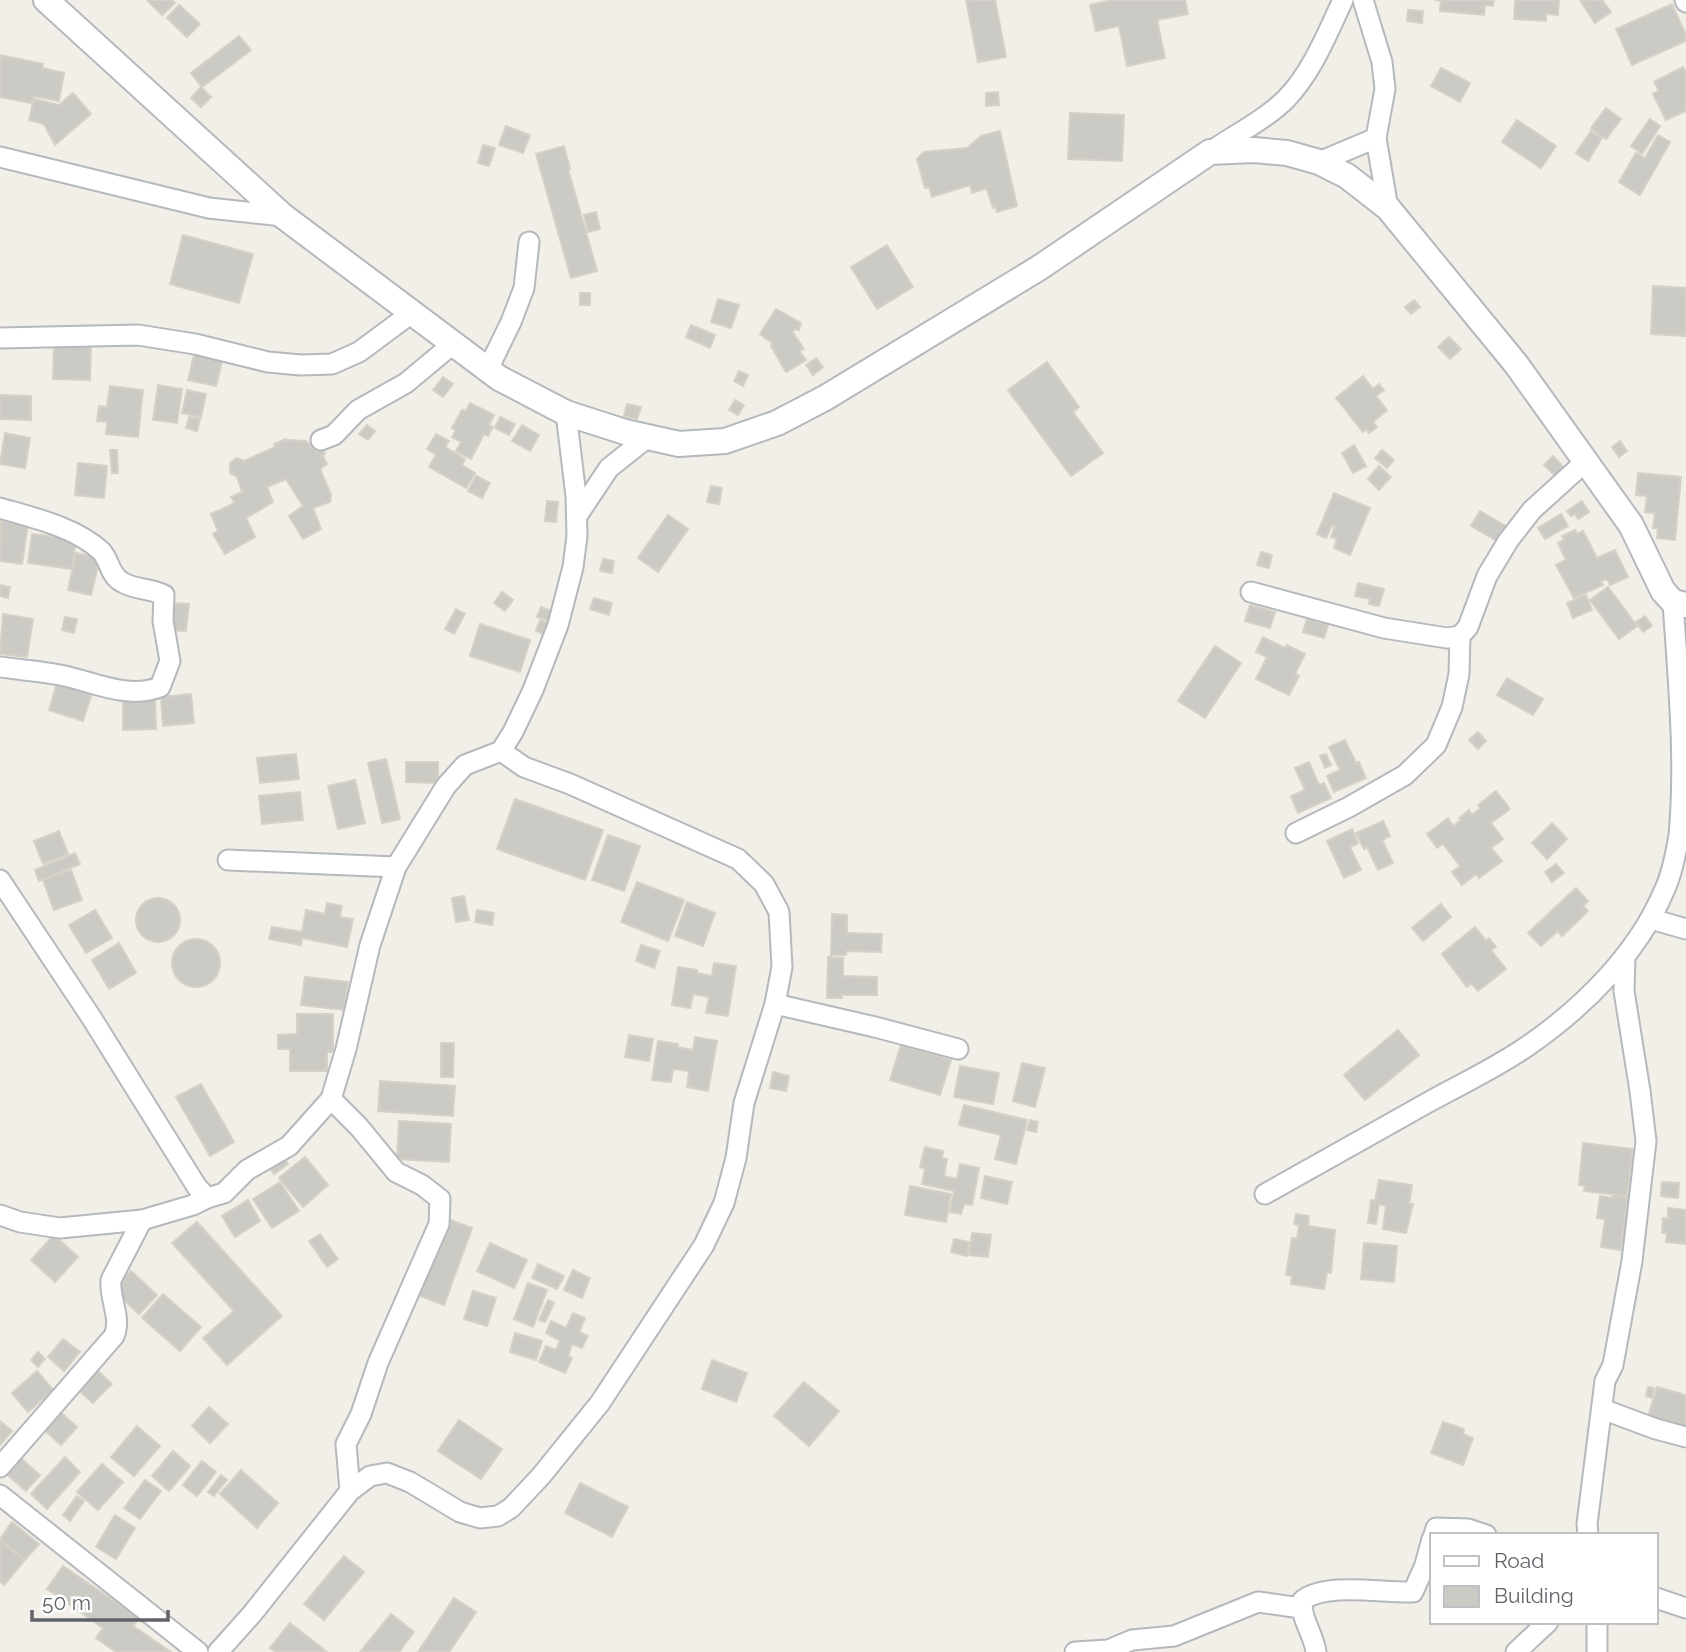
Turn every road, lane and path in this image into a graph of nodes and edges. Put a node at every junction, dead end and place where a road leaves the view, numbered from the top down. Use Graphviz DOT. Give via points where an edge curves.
graph roads {
  1 [pos="46,0"];
  2 [pos="1343,0"];
  3 [pos="1363,0"];
  4 [pos="1376,138"];
  5 [pos="1210,152"];
  6 [pos="0,157"];
  7 [pos="1319,162"];
  8 [pos="1388,208"];
  9 [pos="283,216"];
  10 [pos="528,242"];
  11 [pos="412,313"];
  12 [pos="0,338"];
  13 [pos="453,343"];
  14 [pos="488,369"];
  15 [pos="566,413"];
  16 [pos="648,437"];
  17 [pos="321,440"];
  18 [pos="1585,462"];
  19 [pos="0,508"];
  20 [pos="577,516"];
  21 [pos="1251,592"];
  22 [pos="1679,603"];
  23 [pos="1460,636"];
  24 [pos="0,667"];
  25 [pos="1683,673"];
  26 [pos="501,751"];
  27 [pos="1296,833"];
  28 [pos="228,860"];
  29 [pos="396,867"];
  30 [pos="0,880"];
  31 [pos="1651,919"];
  32 [pos="1686,929"];
  33 [pos="1625,956"];
  34 [pos="775,1004"];
  35 [pos="958,1049"];
  36 [pos="331,1099"];
  37 [pos="1265,1194"];
  38 [pos="207,1198"];
  39 [pos="0,1215"];
  40 [pos="142,1220"];
  41 [pos="1601,1409"];
  42 [pos="1686,1437"];
  43 [pos="1597,1452"];
  44 [pos="0,1467"];
  45 [pos="350,1490"];
  46 [pos="0,1495"];
  47 [pos="1584,1532"];
  48 [pos="1434,1533"];
  49 [pos="1477,1533"];
  50 [pos="1430,1547"];
  51 [pos="1658,1599"];
  52 [pos="1301,1608"];
  53 [pos="1686,1608"];
  54 [pos="1546,1624"];
  55 [pos="1597,1624"];
  56 [pos="198,1652"];
  57 [pos="218,1652"];
  58 [pos="1076,1652"];
  59 [pos="1316,1652"];
  60 [pos="1516,1652"];
  61 [pos="1597,1652"];
  1 -- 9 [label="street"];
  2 -- 5 [label="street" via="1299,84 1284,101"];
  3 -- 4 [label="street" via="1382,62 1385,89"];
  4 -- 7 [label="street"];
  4 -- 8 [label="street"];
  5 -- 7 [label="street" via="1276,152"];
  5 -- 16 [label="street" via="1039,268 777,423 725,441 679,444"];
  6 -- 9 [label="street" via="209,208"];
  7 -- 8 [label="street"];
  8 -- 18 [label="street" via="1516,364"];
  9 -- 11 [label="street"];
  10 -- 14 [label="street" via="524,288"];
  11 -- 12 [label="street" via="359,352 332,364 268,362 138,335"];
  11 -- 13 [label="street"];
  13 -- 14 [label="street"];
  13 -- 17 [label="street" via="406,383 358,410 334,435"];
  14 -- 15 [label="street"];
  15 -- 16 [label="street"];
  15 -- 20 [label="street"];
  16 -- 20 [label="street" via="609,468"];
  18 -- 22 [label="street" via="1631,525 1663,591"];
  18 -- 23 [label="street" via="1532,510 1508,541"];
  19 -- 24 [label="street" via="79,536 103,553 110,572 122,583 164,595 170,661 160,687 147,692"];
  20 -- 26 [label="street" via="573,567 558,625 533,690"];
  21 -- 23 [label="street" via="1384,628"];
  22 -- 25 [label="street"];
  23 -- 27 [label="street" via="1459,674 1436,745 1405,775"];
  25 -- 31 [label="street" via="1685,776 1680,833 1666,889"];
  26 -- 29 [label="street" via="465,765 446,786"];
  26 -- 34 [label="street" via="524,768 737,859 764,884 779,912 782,967"];
  28 -- 29 [label="street"];
  29 -- 36 [label="street" via="370,946"];
  30 -- 38 [label="street"];
  31 -- 32 [label="street"];
  31 -- 33 [label="street"];
  33 -- 37 [label="street" via="1576,1007 1529,1046"];
  33 -- 41 [label="street" via="1624,991 1646,1141 1632,1261 1614,1365 1605,1381"];
  34 -- 35 [label="street"];
  34 -- 45 [label="street" via="744,1103 724,1203 704,1245 600,1403 541,1476 512,1508 480,1518 387,1473 370,1476"];
  36 -- 38 [label="street" via="289,1146 247,1170 224,1193"];
  36 -- 45 [label="street" via="396,1172 440,1199 439,1224 346,1444"];
  38 -- 40 [label="street"];
  39 -- 40 [label="street" via="60,1228"];
  40 -- 44 [label="street" via="111,1280 118,1321 114,1336"];
  41 -- 42 [label="street"];
  41 -- 47 [label="street"];
  43 -- 47 [label="street"];
  45 -- 57 [label="street"];
  46 -- 56 [label="street"];
  48 -- 49 [label="street" via="1436,1528 1454,1528"];
  50 -- 52 [label="street" via="1413,1592 1312,1593"];
  51 -- 53 [label="street"];
  52 -- 58 [label="street" via="1258,1602 1174,1636"];
  52 -- 59 [label="street"];
  54 -- 60 [label="street"];
  55 -- 61 [label="street"];
}
